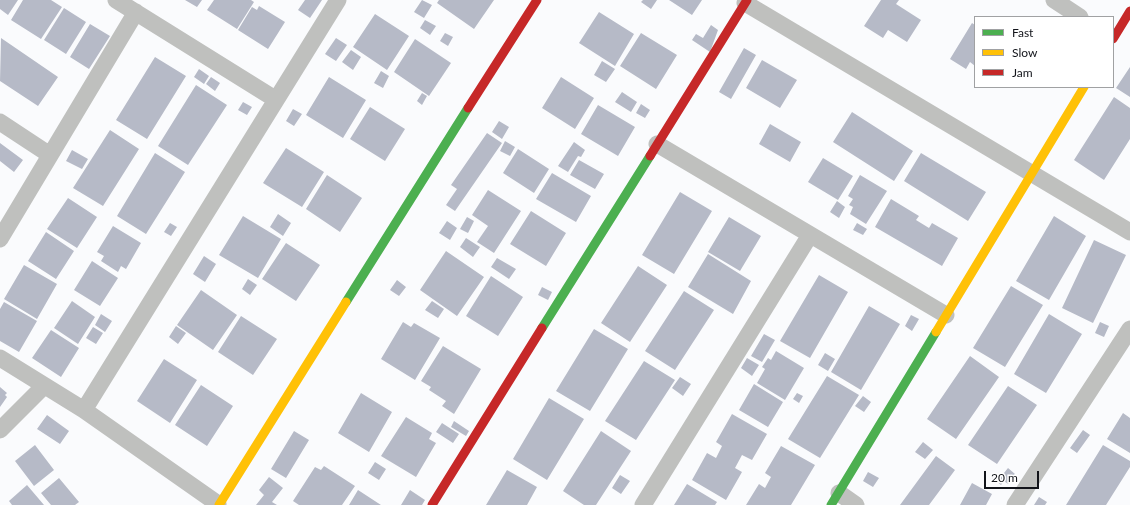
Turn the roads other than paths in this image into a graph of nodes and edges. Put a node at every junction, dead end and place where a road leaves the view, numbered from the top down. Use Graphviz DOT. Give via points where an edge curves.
graph roads {
  1 [pos="116,0"];
  2 [pos="338,0"];
  3 [pos="537,0"];
  4 [pos="1054,0"];
  5 [pos="746,2"];
  6 [pos="1130,11"];
  7 [pos="136,12"];
  8 [pos="1078,16"];
  9 [pos="1114,37"];
  10 [pos="1083,88"];
  11 [pos="275,99"];
  12 [pos="0,122"];
  13 [pos="657,144"];
  14 [pos="50,155"];
  15 [pos="1031,174"];
  16 [pos="1130,232"];
  17 [pos="810,235"];
  18 [pos="0,239"];
  19 [pos="946,315"];
  20 [pos="1130,329"];
  21 [pos="0,358"];
  22 [pos="44,386"];
  23 [pos="84,410"];
  24 [pos="0,430"];
  25 [pos="835,499"];
  26 [pos="218,504"];
  27 [pos="432,505"];
  28 [pos="643,505"];
  29 [pos="856,505"];
  30 [pos="1015,505"];
  1 -- 7 [label="street"];
  2 -- 11 [label="street"];
  3 -- 26 [label="street"];
  4 -- 8 [label="street"];
  5 -- 13 [label="street"];
  5 -- 15 [label="street"];
  6 -- 9 [label="street"];
  7 -- 11 [label="street"];
  7 -- 14 [label="street"];
  10 -- 15 [label="street"];
  11 -- 23 [label="street"];
  12 -- 14 [label="street"];
  13 -- 17 [label="street"];
  13 -- 27 [label="street"];
  14 -- 18 [label="street"];
  15 -- 16 [label="street"];
  15 -- 19 [label="street"];
  17 -- 19 [label="street"];
  17 -- 28 [label="street"];
  19 -- 25 [label="street"];
  20 -- 30 [label="street"];
  21 -- 22 [label="street"];
  22 -- 23 [label="street"];
  22 -- 24 [label="street"];
  23 -- 26 [label="street"];
  25 -- 29 [label="street"];
}
